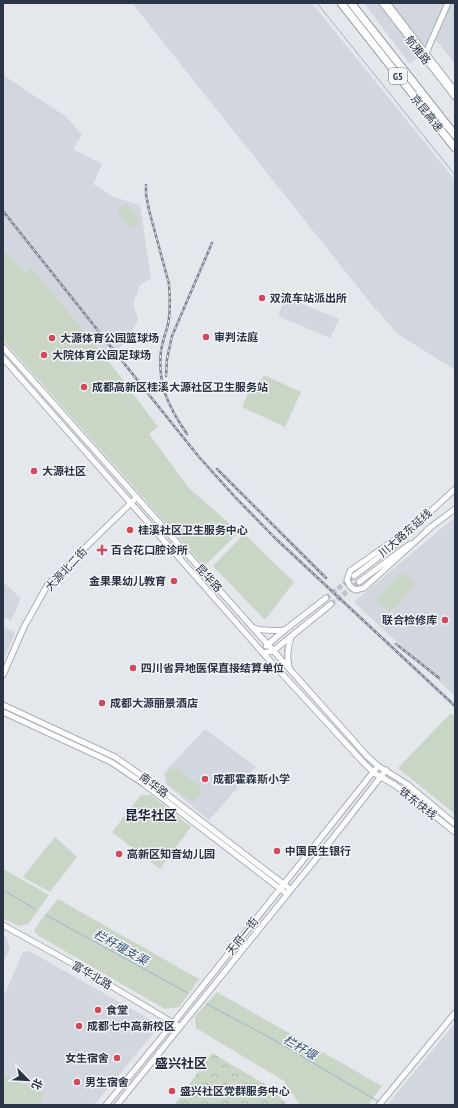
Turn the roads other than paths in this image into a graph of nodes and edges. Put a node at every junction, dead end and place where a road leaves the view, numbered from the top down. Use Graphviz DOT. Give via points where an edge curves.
graph roads {
  1 [pos="341,3"];
  2 [pos="351,3"];
  3 [pos="382,3"];
  4 [pos="387,3"];
  5 [pos="444,3"];
  6 [pos="448,3"];
  7 [pos="424,53"];
  8 [pos="455,91"];
  9 [pos="455,97"];
  10 [pos="455,134"];
  11 [pos="455,148"];
  12 [pos="3,347"];
  13 [pos="3,358"];
  14 [pos="454,491"];
  15 [pos="137,497"];
  16 [pos="131,502"];
  17 [pos="455,509"];
  18 [pos="421,521"];
  19 [pos="429,529"];
  20 [pos="354,576"];
  21 [pos="360,582"];
  22 [pos="326,598"];
  23 [pos="331,604"];
  24 [pos="252,627"];
  25 [pos="286,629"];
  26 [pos="292,636"];
  27 [pos="268,644"];
  28 [pos="273,651"];
  29 [pos="263,653"];
  30 [pos="289,668"];
  31 [pos="3,675"];
  32 [pos="3,705"];
  33 [pos="3,712"];
  34 [pos="378,766"];
  35 [pos="386,770"];
  36 [pos="374,773"];
  37 [pos="380,776"];
  38 [pos="146,782"];
  39 [pos="455,824"];
  40 [pos="455,832"];
  41 [pos="284,884"];
  42 [pos="280,889"];
  43 [pos="290,889"];
  44 [pos="287,894"];
  45 [pos="3,925"];
  46 [pos="455,1013"];
  47 [pos="174,1022"];
  48 [pos="180,1027"];
  49 [pos="106,1105"];
  50 [pos="117,1105"];
  51 [pos="379,1105"];
  1 -- 11 [label="highway, 京昆高速 / G5"];
  2 -- 10 [label="highway, 京昆高速 / G5"];
  3 -- 7 [label="main road, 航雅路"];
  4 -- 7 [label="main road, 航雅路"];
  5 -- 7 [label="main road"];
  6 -- 7 [label="main road"];
  7 -- 8 [label="main road, 航雅路"];
  7 -- 9 [label="main road, 航雅路"];
  12 -- 15 [label="main road, 昆华路"];
  13 -- 16 [label="main road, 昆华路"];
  14 -- 18 [label="main road, 川大路东延线"];
  15 -- 16 [label="main road, 大源北二街"];
  15 -- 24 [label="main road, 昆华路"];
  16 -- 29 [label="main road, 昆华路"];
  16 -- 31 [label="main road, 大源北二街" via="48,584 24,627"];
  17 -- 19 [label="main road, 川大路东延线"];
  18 -- 19 [label="main road" via="350,571 347,580 350,586 356,590 364,588"];
  18 -- 20 [label="main road, 川大路东延线"];
  19 -- 21 [label="main road, 川大路东延线"];
  22 -- 25 [label="main road"];
  23 -- 26 [label="main road"];
  24 -- 25 [label="main road" via="275,631"];
  24 -- 27 [label="main road, 昆华路"];
  25 -- 27 [label="main road"];
  26 -- 28 [label="main road"];
  26 -- 30 [label="main road" via="288,647"];
  27 -- 28 [label="main road, 昆华路"];
  27 -- 29 [label="main road"];
  28 -- 29 [label="main road"];
  28 -- 30 [label="main road, 昆华路"];
  29 -- 36 [label="main road, 昆华路"];
  30 -- 34 [label="main road, 昆华路"];
  32 -- 38 [label="main road, 南华路" via="115,757"];
  33 -- 38 [label="main road, 南华路" via="111,762"];
  34 -- 35 [label="main road, 昆华路"];
  34 -- 36 [label="main road, 天府一街"];
  35 -- 37 [label="main road, 天府一街"];
  35 -- 39 [label="main road, 铁东快线"];
  36 -- 37 [label="main road, 昆华路"];
  36 -- 41 [label="main road, 天府一街"];
  37 -- 40 [label="main road, 铁东快线"];
  37 -- 43 [label="main road, 天府一街"];
  38 -- 41 [label="main road, 南华路"];
  38 -- 42 [label="main road"];
  41 -- 42 [label="main road, 天府一街"];
  41 -- 43 [label="main road, 南华路"];
  42 -- 44 [label="main road"];
  42 -- 47 [label="main road, 天府一街"];
  43 -- 44 [label="main road, 天府一街"];
  44 -- 48 [label="main road, 天府一街"];
  45 -- 47 [label="main road, 富华北路"];
  46 -- 51 [label="main road"];
  47 -- 48 [label="main road, 富华北路"];
  47 -- 49 [label="main road, 天府一街"];
  48 -- 50 [label="main road, 天府一街"];
}
